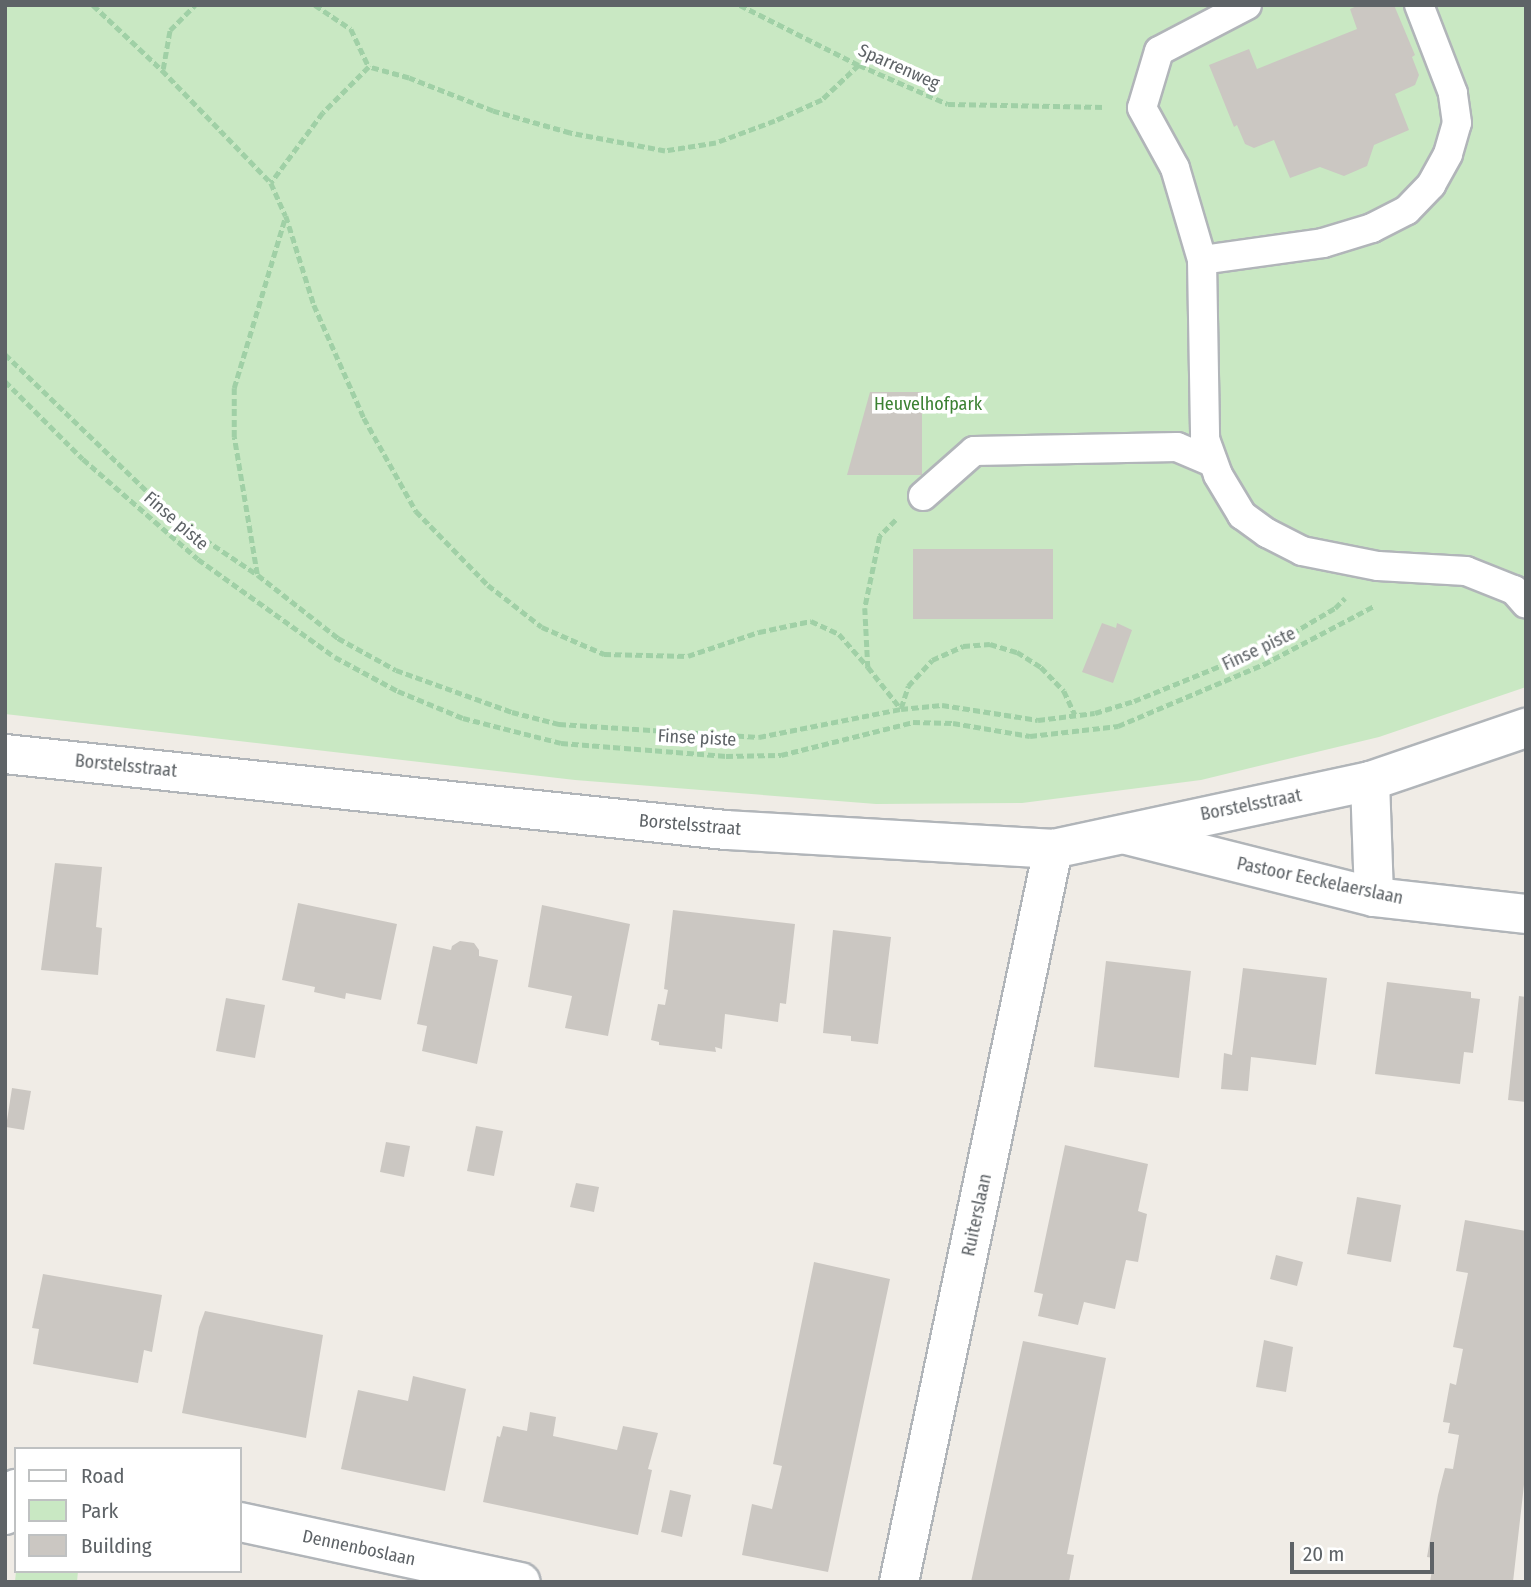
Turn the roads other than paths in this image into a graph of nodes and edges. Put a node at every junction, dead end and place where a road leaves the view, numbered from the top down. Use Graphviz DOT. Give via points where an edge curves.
graph roads {
  1 [pos="1247,5"];
  2 [pos="1419,5"];
  3 [pos="1202,260"];
  4 [pos="1213,462"];
  5 [pos="923,496"];
  6 [pos="1526,604"];
  7 [pos="1526,728"];
  8 [pos="5,754"];
  9 [pos="1370,781"];
  10 [pos="1118,832"];
  11 [pos="1053,849"];
  12 [pos="1374,897"];
  13 [pos="1526,915"];
  14 [pos="14,1491"];
  15 [pos="5,1515"];
  16 [pos="242,1522"];
  17 [pos="521,1582"];
  18 [pos="899,1582"];
  1 -- 3 [label="lane" via="1160,51 1142,108 1175,168"];
  2 -- 3 [label="lane" via="1453,93 1457,123 1448,154 1431,185 1407,210 1372,228 1323,243"];
  3 -- 4 [label="lane" via="1203,406 1205,439"];
  4 -- 5 [label="lane" via="1177,447 974,450"];
  4 -- 6 [label="lane" via="1242,515 1302,551 1378,566 1466,571 1514,590"];
  7 -- 9 [label="street, Borstelsstraat"];
  8 -- 11 [label="street, Borstelsstraat" via="726,830"];
  9 -- 10 [label="street, Borstelsstraat"];
  9 -- 12 [label="street"];
  10 -- 11 [label="street, Borstelsstraat"];
  10 -- 12 [label="street, Pastoor Eeckelaerslaan"];
  11 -- 18 [label="street, Ruiterslaan"];
  12 -- 13 [label="street, Pastoor Eeckelaerslaan"];
  14 -- 15 [label="street" via="8,1496"];
  16 -- 17 [label="street, Dennenboslaan"];
}
